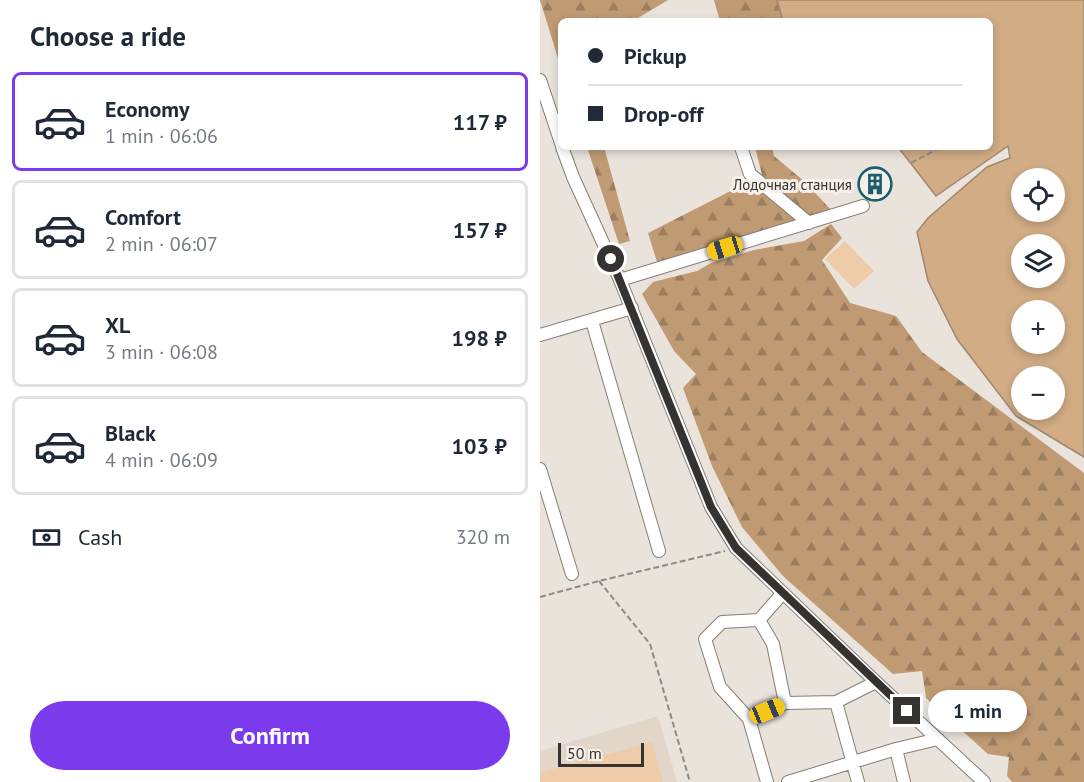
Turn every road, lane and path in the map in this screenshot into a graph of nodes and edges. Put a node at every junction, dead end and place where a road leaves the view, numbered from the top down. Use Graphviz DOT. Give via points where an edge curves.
graph roads {
  1 [pos="540,80"];
  2 [pos="558,133"];
  3 [pos="564,150"];
  4 [pos="742,150"];
  5 [pos="935,150"];
  6 [pos="911,163"];
  7 [pos="863,206"];
  8 [pos="809,224"];
  9 [pos="620,280"];
  10 [pos="632,308"];
  11 [pos="592,321"];
  12 [pos="540,335"];
  13 [pos="540,469"];
  14 [pos="736,548"];
  15 [pos="658,551"];
  16 [pos="572,574"];
  17 [pos="599,581"];
  18 [pos="782,594"];
  19 [pos="540,597"];
  20 [pos="759,620"];
  21 [pos="876,682"];
  22 [pos="837,702"];
  23 [pos="785,704"];
  24 [pos="749,718"];
  25 [pos="938,739"];
  26 [pos="896,749"];
  27 [pos="853,761"];
  28 [pos="690,782"];
  29 [pos="767,782"];
  30 [pos="788,782"];
  31 [pos="858,782"];
  32 [pos="904,782"];
  33 [pos="984,782"];
  1 -- 2 [label="street"];
  3 -- 9 [label="street"];
  4 -- 8 [label="street" via="750,174"];
  5 -- 6 [label="path"];
  7 -- 8 [label="street"];
  8 -- 9 [label="street"];
  9 -- 10 [label="street"];
  10 -- 11 [label="street"];
  10 -- 14 [label="street" via="711,507"];
  11 -- 12 [label="street"];
  11 -- 15 [label="street"];
  13 -- 16 [label="street"];
  14 -- 17 [label="path"];
  14 -- 18 [label="street"];
  17 -- 19 [label="path"];
  17 -- 28 [label="path" via="650,644"];
  18 -- 20 [label="street"];
  18 -- 21 [label="street"];
  20 -- 23 [label="street" via="773,644"];
  20 -- 24 [label="street" via="722,622 705,639 720,687"];
  21 -- 22 [label="street"];
  21 -- 25 [label="street"];
  22 -- 23 [label="street"];
  22 -- 27 [label="street"];
  23 -- 24 [label="street"];
  24 -- 29 [label="street"];
  25 -- 26 [label="street"];
  25 -- 33 [label="street"];
  26 -- 27 [label="street"];
  26 -- 32 [label="street"];
  27 -- 30 [label="street"];
  27 -- 31 [label="street"];
}
